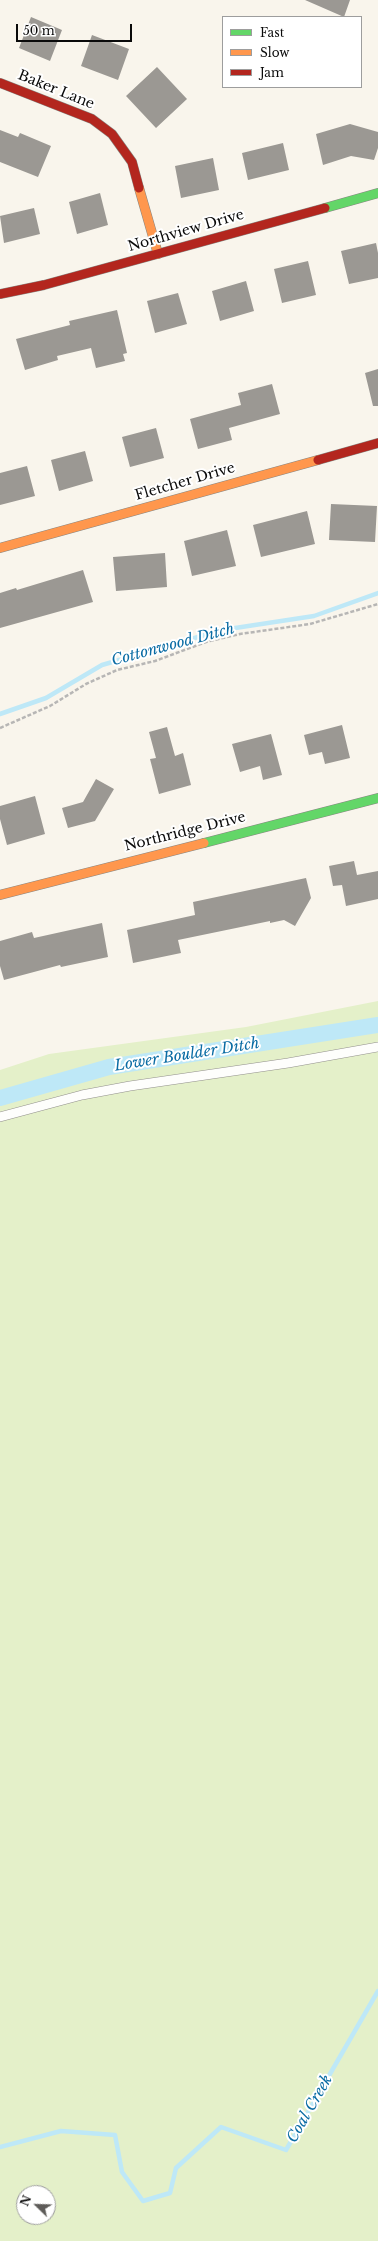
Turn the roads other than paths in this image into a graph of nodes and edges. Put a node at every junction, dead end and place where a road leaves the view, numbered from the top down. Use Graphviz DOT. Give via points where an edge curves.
graph roads {
  1 [pos="0,82"];
  2 [pos="378,193"];
  3 [pos="158,254"];
  4 [pos="0,294"];
  5 [pos="378,443"];
  6 [pos="0,548"];
  7 [pos="378,798"];
  8 [pos="0,895"];
  9 [pos="378,1047"];
  10 [pos="0,1117"];
  1 -- 3 [label="street, Baker Lane" via="92,119 112,134 132,162"];
  2 -- 3 [label="street, Northview Drive"];
  3 -- 4 [label="street, Northview Drive" via="44,285"];
  5 -- 6 [label="street, Fletcher Drive"];
  7 -- 8 [label="street, Northridge Drive"];
  9 -- 10 [label="lane" via="103,1091"];
}
